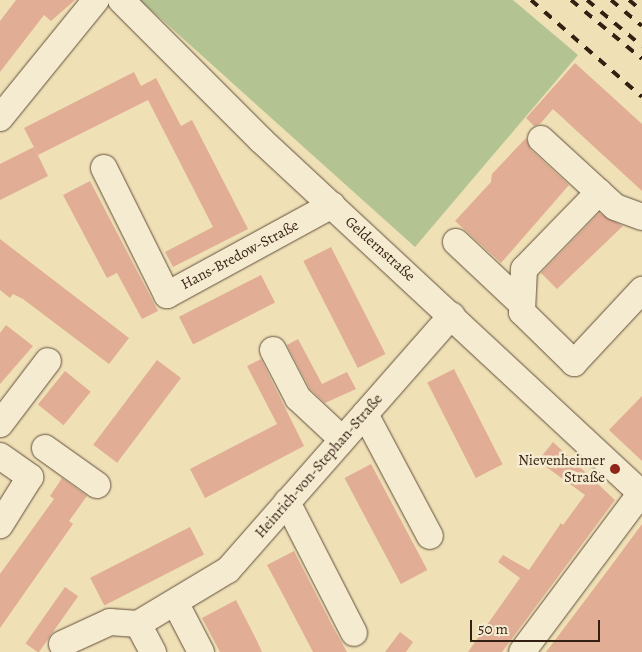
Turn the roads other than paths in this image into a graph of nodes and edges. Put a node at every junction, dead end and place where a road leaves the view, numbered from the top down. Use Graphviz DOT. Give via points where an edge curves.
graph roads {
  1 [pos="96,0"];
  2 [pos="121,0"];
  3 [pos="0,118"];
  4 [pos="541,139"];
  5 [pos="104,168"];
  6 [pos="599,192"];
  7 [pos="332,206"];
  8 [pos="642,217"];
  9 [pos="456,242"];
  10 [pos="642,290"];
  11 [pos="521,303"];
  12 [pos="452,314"];
  13 [pos="273,350"];
  14 [pos="48,361"];
  15 [pos="365,414"];
  16 [pos="0,424"];
  17 [pos="342,440"];
  18 [pos="0,456"];
  19 [pos="27,475"];
  20 [pos="97,485"];
  21 [pos="641,493"];
  22 [pos="287,502"];
  23 [pos="0,525"];
  24 [pos="430,536"];
  25 [pos="176,604"];
  26 [pos="138,624"];
  27 [pos="354,633"];
  28 [pos="62,644"];
  29 [pos="153,652"];
  30 [pos="201,652"];
  31 [pos="522,652"];
  1 -- 3 [label="street"];
  2 -- 7 [label="street, Geldernstraße"];
  4 -- 6 [label="street"];
  5 -- 7 [label="street, Hans-Bredow-Straße" via="167,295"];
  6 -- 8 [label="street" via="615,207"];
  6 -- 11 [label="street" via="524,269"];
  7 -- 12 [label="street, Geldernstraße"];
  9 -- 11 [label="street"];
  10 -- 11 [label="street" via="574,363 522,312"];
  12 -- 15 [label="street, Heinrich-von-Stephan-Straße"];
  12 -- 21 [label="street, Geldernstraße"];
  13 -- 17 [label="street" via="298,398"];
  14 -- 16 [label="street"];
  15 -- 17 [label="street, Heinrich-von-Stephan-Straße"];
  15 -- 24 [label="street"];
  17 -- 22 [label="street, Heinrich-von-Stephan-Straße"];
  18 -- 19 [label="street"];
  19 -- 20 [label="street" via="48,445"];
  19 -- 23 [label="street" via="30,477"];
  21 -- 31 [label="street"];
  22 -- 25 [label="street, Heinrich-von-Stephan-Straße" via="228,570"];
  22 -- 27 [label="street"];
  25 -- 26 [label="street, Heinrich-von-Stephan-Straße"];
  25 -- 30 [label="street"];
  26 -- 28 [label="street" via="110,622"];
  26 -- 29 [label="street"];
}
